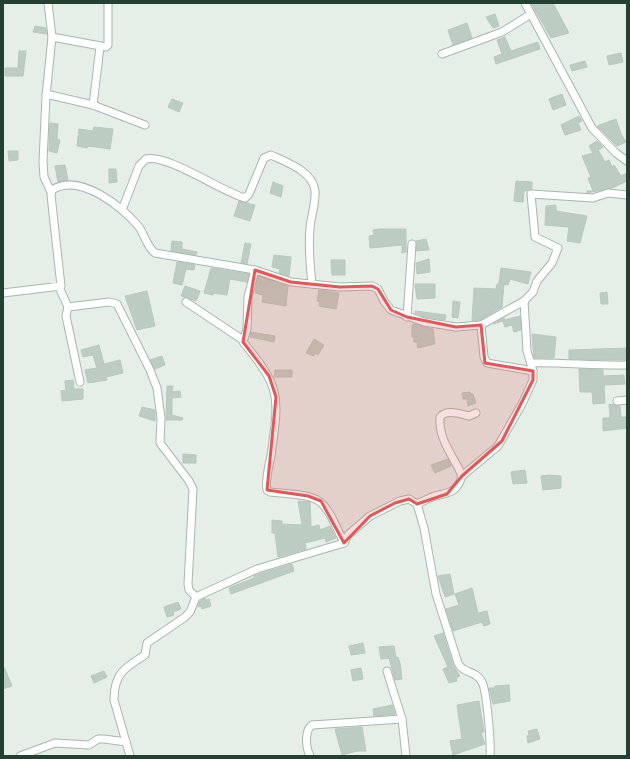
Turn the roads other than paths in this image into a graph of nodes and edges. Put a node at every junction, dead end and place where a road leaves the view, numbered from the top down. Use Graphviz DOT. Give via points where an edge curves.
graph roads {
  1 [pos="48,3"];
  2 [pos="108,3"];
  3 [pos="525,3"];
  4 [pos="531,14"];
  5 [pos="52,37"];
  6 [pos="100,47"];
  7 [pos="442,54"];
  8 [pos="46,94"];
  9 [pos="93,105"];
  10 [pos="145,125"];
  11 [pos="627,161"];
  12 [pos="51,192"];
  13 [pos="627,195"];
  14 [pos="122,210"];
  15 [pos="412,244"];
  16 [pos="256,270"];
  17 [pos="312,284"];
  18 [pos="59,287"];
  19 [pos="3,294"];
  20 [pos="524,301"];
  21 [pos="186,302"];
  22 [pos="68,307"];
  23 [pos="407,317"];
  24 [pos="481,325"];
  25 [pos="243,340"];
  26 [pos="531,363"];
  27 [pos="627,365"];
  28 [pos="533,371"];
  29 [pos="80,382"];
  30 [pos="627,400"];
  31 [pos="617,401"];
  32 [pos="476,413"];
  33 [pos="462,476"];
  34 [pos="417,504"];
  35 [pos="344,543"];
  36 [pos="196,597"];
  37 [pos="387,671"];
  38 [pos="402,719"];
  39 [pos="126,742"];
  40 [pos="20,756"];
  41 [pos="130,756"];
  42 [pos="310,756"];
  43 [pos="406,756"];
  44 [pos="490,756"];
  1 -- 5 [label="street"];
  2 -- 6 [label="street" via="108,45 105,48"];
  3 -- 4 [label="street"];
  4 -- 7 [label="street" via="502,32"];
  4 -- 11 [label="street" via="592,128"];
  5 -- 6 [label="street"];
  5 -- 8 [label="street"];
  6 -- 9 [label="street"];
  8 -- 9 [label="street"];
  8 -- 12 [label="street" via="43,162 44,177"];
  9 -- 10 [label="street"];
  12 -- 14 [label="street" via="57,188 80,186 91,189"];
  12 -- 18 [label="street" via="62,283"];
  13 -- 20 [label="street" via="608,193 593,198 532,194 535,237 558,248 552,263"];
  14 -- 16 [label="street" via="138,226 155,253"];
  14 -- 17 [label="street" via="139,166 146,159 158,160 204,178 245,198 264,158 271,155 302,171 314,188 308,251"];
  15 -- 23 [label="street"];
  16 -- 17 [label="street" via="291,282"];
  16 -- 25 [label="street" via="248,297 247,329"];
  17 -- 23 [label="street" via="376,287 388,306"];
  18 -- 19 [label="street"];
  18 -- 22 [label="street"];
  20 -- 24 [label="street"];
  20 -- 26 [label="street" via="527,351"];
  21 -- 25 [label="street"];
  22 -- 29 [label="street" via="66,316"];
  22 -- 36 [label="street" via="112,302 117,304 154,379 159,402 160,443 193,489 188,584 189,590"];
  23 -- 24 [label="street" via="456,327"];
  24 -- 28 [label="street" via="484,357 487,363"];
  25 -- 35 [label="street" via="269,376 276,397 267,490 308,496 321,502 329,512"];
  26 -- 27 [label="street"];
  26 -- 28 [label="street"];
  28 -- 33 [label="street" via="533,380 502,441"];
  30 -- 31 [label="street"];
  32 -- 33 [label="street" via="469,416 446,413 440,417 444,445 454,457"];
  33 -- 34 [label="street" via="460,483 447,494"];
  34 -- 35 [label="street" via="409,499 400,501 370,516 348,535"];
  34 -- 44 [label="street" via="436,594 458,663 464,670 476,674 482,682 491,741"];
  35 -- 36 [label="street" via="257,569"];
  36 -- 39 [label="street" via="188,614 147,643 145,655 118,675 114,700"];
  37 -- 38 [label="street"];
  38 -- 42 [label="street" via="312,725 307,732"];
  38 -- 43 [label="street"];
  39 -- 40 [label="street" via="98,739 89,745 55,743"];
  39 -- 41 [label="street"];
}
